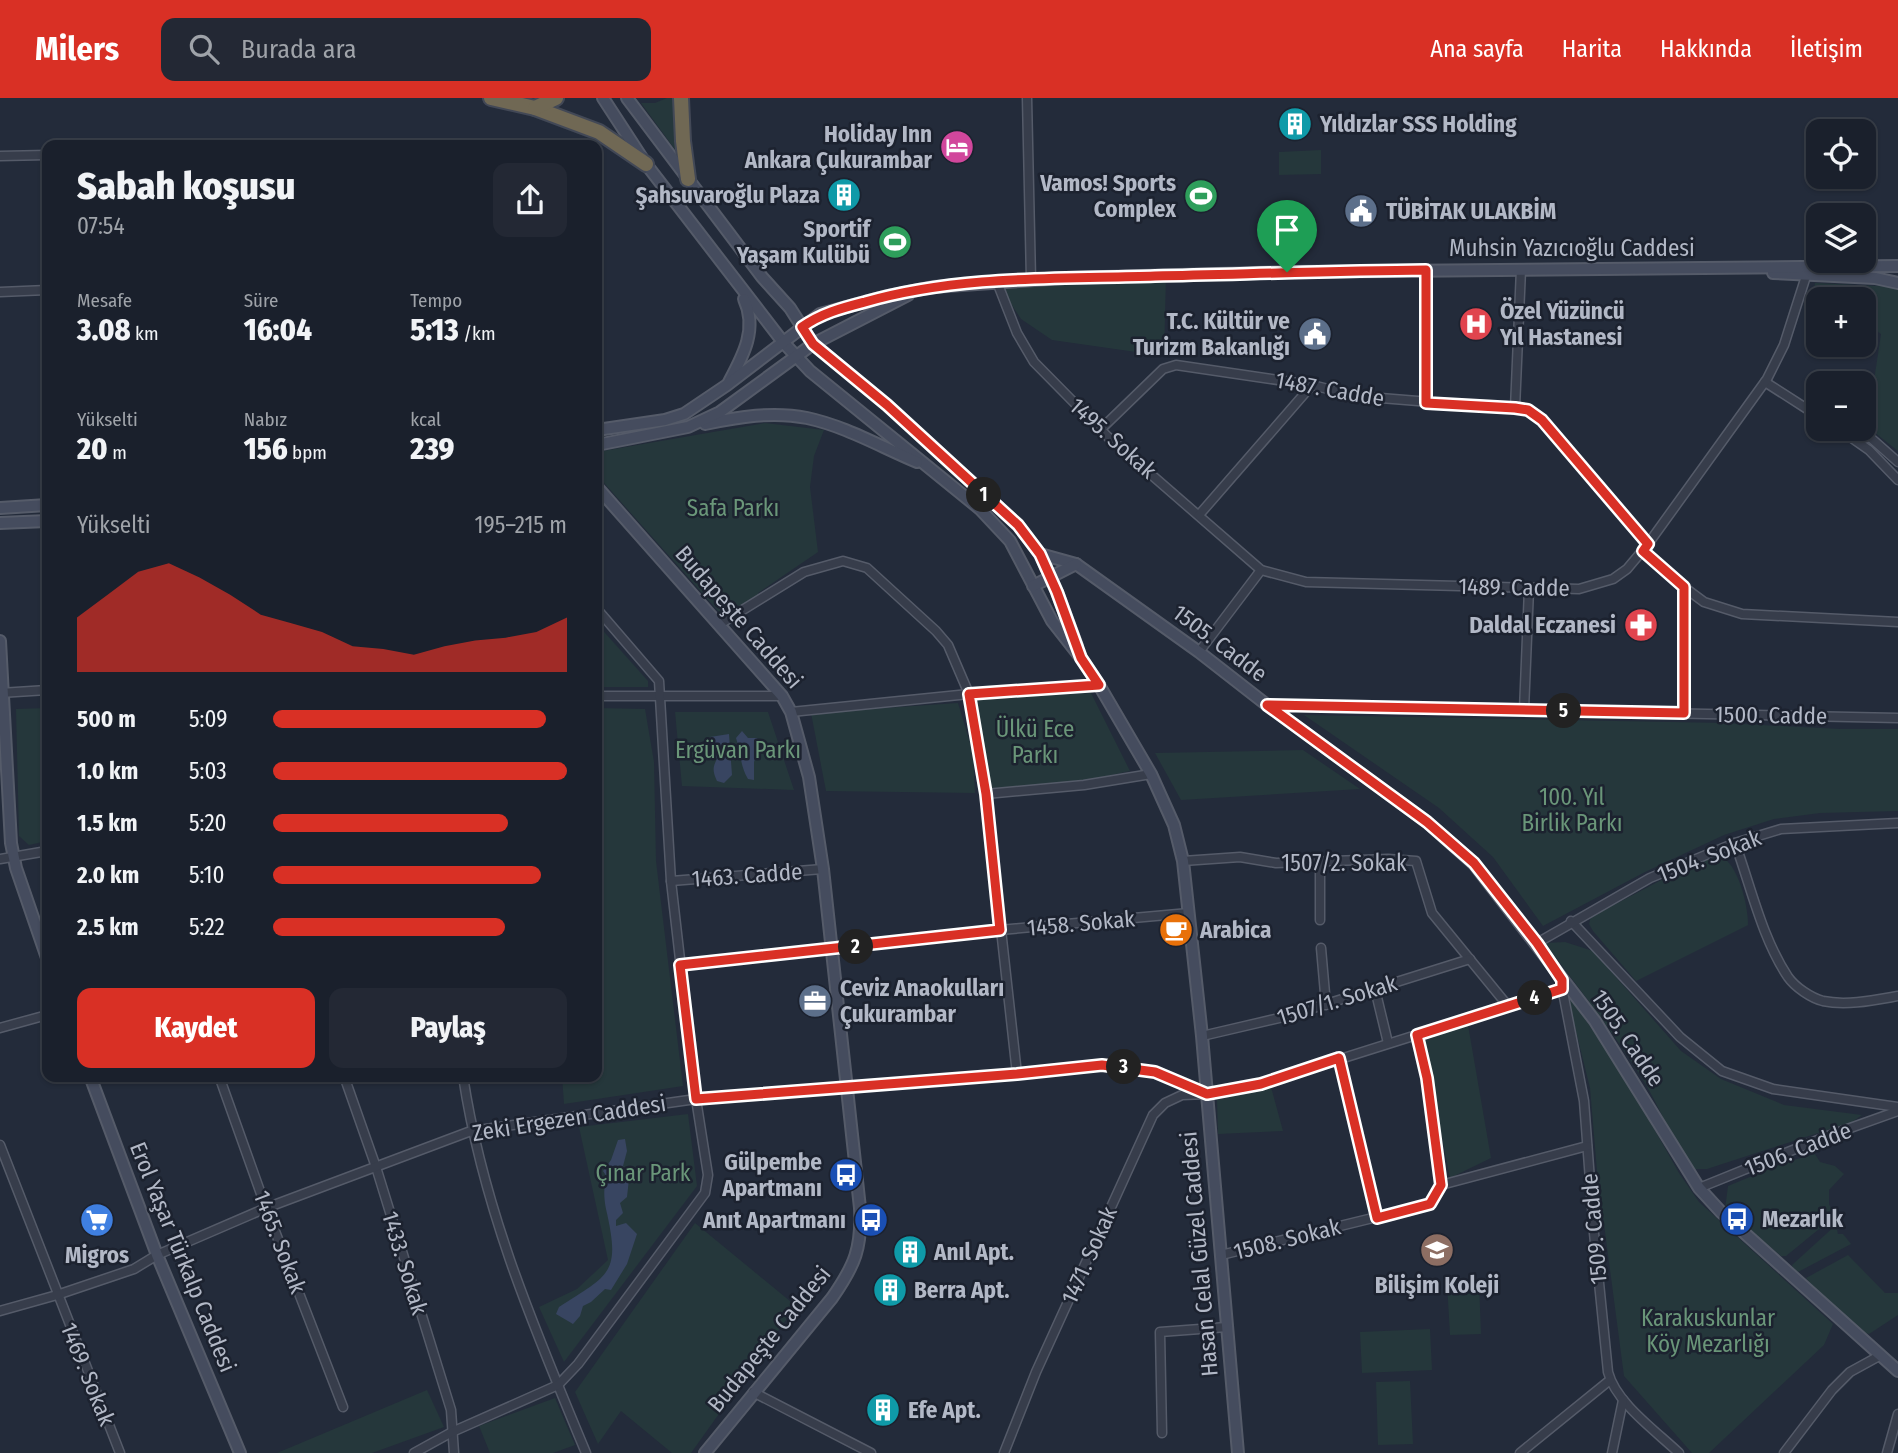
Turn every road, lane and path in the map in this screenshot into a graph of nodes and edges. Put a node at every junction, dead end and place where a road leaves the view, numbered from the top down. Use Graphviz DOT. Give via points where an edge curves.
graph roads {
  1 [pos="491,98"];
  2 [pos="556,98"];
  3 [pos="603,98"];
  4 [pos="627,98"];
  5 [pos="681,98"];
  6 [pos="1027,98"];
  7 [pos="535,108"];
  8 [pos="42,155"];
  9 [pos="0,156"];
  10 [pos="646,164"];
  11 [pos="688,179"];
  12 [pos="1898,266"];
  13 [pos="1521,269"];
  14 [pos="1426,270"];
  15 [pos="1804,271"];
  16 [pos="1031,280"];
  17 [pos="735,281"];
  18 [pos="997,282"];
  19 [pos="1898,282"];
  20 [pos="42,290"];
  21 [pos="917,290"];
  22 [pos="0,292"];
  23 [pos="802,327"];
  24 [pos="783,342"];
  25 [pos="813,344"];
  26 [pos="797,357"];
  27 [pos="1765,382"];
  28 [pos="727,385"];
  29 [pos="1312,385"];
  30 [pos="1426,403"];
  31 [pos="1515,408"];
  32 [pos="1806,408"];
  33 [pos="688,427"];
  34 [pos="602,429"];
  35 [pos="1100,430"];
  36 [pos="1856,441"];
  37 [pos="1874,441"];
  38 [pos="602,443"];
  39 [pos="1898,463"];
  40 [pos="929,467"];
  41 [pos="1898,480"];
  42 [pos="602,492"];
  43 [pos="42,506"];
  44 [pos="0,508"];
  45 [pos="1199,515"];
  46 [pos="42,521"];
  47 [pos="0,523"];
  48 [pos="1645,548"];
  49 [pos="1040,554"];
  50 [pos="1076,565"];
  51 [pos="1022,567"];
  52 [pos="1261,570"];
  53 [pos="1051,577"];
  54 [pos="1033,586"];
  55 [pos="1684,587"];
  56 [pos="1529,589"];
  57 [pos="602,615"];
  58 [pos="1898,622"];
  59 [pos="720,624"];
  60 [pos="0,641"];
  61 [pos="1199,652"];
  62 [pos="1081,658"];
  63 [pos="1099,685"];
  64 [pos="42,690"];
  65 [pos="1,693"];
  66 [pos="969,694"];
  67 [pos="602,696"];
  68 [pos="782,696"];
  69 [pos="660,698"];
  70 [pos="1267,705"];
  71 [pos="1524,710"];
  72 [pos="792,712"];
  73 [pos="1684,713"];
  74 [pos="1898,718"];
  75 [pos="1151,774"];
  76 [pos="986,794"];
  77 [pos="1898,823"];
  78 [pos="1735,842"];
  79 [pos="42,851"];
  80 [pos="14,857"];
  81 [pos="0,859"];
  82 [pos="1183,861"];
  83 [pos="1320,862"];
  84 [pos="823,869"];
  85 [pos="671,881"];
  86 [pos="1189,914"];
  87 [pos="1320,920"];
  88 [pos="1571,921"];
  89 [pos="1000,930"];
  90 [pos="42,943"];
  91 [pos="1537,943"];
  92 [pos="1321,948"];
  93 [pos="830,950"];
  94 [pos="1470,959"];
  95 [pos="680,965"];
  96 [pos="1562,985"];
  97 [pos="1375,989"];
  98 [pos="1898,996"];
  99 [pos="1325,1004"];
  100 [pos="1508,1006"];
  101 [pos="42,1016"];
  102 [pos="0,1028"];
  103 [pos="1417,1035"];
  104 [pos="1202,1037"];
  105 [pos="1388,1044"];
  106 [pos="1339,1058"];
  107 [pos="1017,1074"];
  108 [pos="92,1082"];
  109 [pos="221,1082"];
  110 [pos="346,1082"];
  111 [pos="464,1082"];
  112 [pos="847,1088"];
  113 [pos="1207,1094"];
  114 [pos="696,1099"];
  115 [pos="1898,1109"];
  116 [pos="471,1131"];
  117 [pos="0,1145"];
  118 [pos="1587,1146"];
  119 [pos="376,1167"];
  120 [pos="1441,1185"];
  121 [pos="1699,1188"];
  122 [pos="266,1208"];
  123 [pos="1377,1218"];
  124 [pos="157,1255"];
  125 [pos="1221,1255"];
  126 [pos="57,1295"];
  127 [pos="0,1311"];
  128 [pos="1227,1327"];
  129 [pos="1881,1355"];
  130 [pos="1898,1371"];
  131 [pos="1610,1380"];
  132 [pos="558,1385"];
  133 [pos="753,1392"];
  134 [pos="1623,1400"];
  135 [pos="343,1407"];
  136 [pos="1898,1414"];
  137 [pos="452,1432"];
  138 [pos="1162,1433"];
  139 [pos="120,1453"];
  140 [pos="240,1453"];
  141 [pos="414,1453"];
  142 [pos="454,1453"];
  143 [pos="586,1453"];
  144 [pos="705,1453"];
  145 [pos="871,1453"];
  146 [pos="1004,1453"];
  147 [pos="1238,1453"];
  148 [pos="1520,1453"];
  149 [pos="1612,1453"];
  150 [pos="1679,1453"];
  151 [pos="1784,1453"];
  152 [pos="1887,1453"];
  1 -- 7 [label="highway"];
  2 -- 7 [label="highway"];
  3 -- 10 [label="main road, Hasan Celal Güzel Caddesi"];
  4 -- 11 [label="main road"];
  5 -- 11 [label="highway"];
  6 -- 16 [label="street"];
  7 -- 10 [label="highway" via="599,132"];
  8 -- 9 [label="street"];
  10 -- 17 [label="main road, Hasan Celal Güzel Caddesi"];
  11 -- 23 [label="main road"];
  12 -- 15 [label="main road, Muhsin Yazıcıoğlu Caddesi"];
  13 -- 14 [label="main road, Muhsin Yazıcıoğlu Caddesi"];
  13 -- 15 [label="main road, Muhsin Yazıcıoğlu Caddesi"];
  13 -- 31 [label="street"];
  14 -- 16 [label="main road, Muhsin Yazıcıoğlu Caddesi"];
  14 -- 30 [label="street"];
  15 -- 19 [label="main road, Muhsin Yazıcıoğlu Caddesi"];
  15 -- 27 [label="street, 1489. Cadde" via="1779,357"];
  16 -- 18 [label="main road, Muhsin Yazıcıoğlu Caddesi"];
  17 -- 24 [label="main road, Hasan Celal Güzel Caddesi"];
  17 -- 28 [label="main road" via="750,325 746,349"];
  18 -- 21 [label="main road, Muhsin Yazıcıoğlu Caddesi"];
  18 -- 35 [label="street, 1495. Sokak" via="1034,362"];
  20 -- 22 [label="street"];
  21 -- 23 [label="main road, Muhsin Yazıcıoğlu Caddesi" via="821,314"];
  21 -- 25 [label="main road, Muhsin Yazıcıoğlu Caddesi"];
  23 -- 24 [label="main road, Muhsin Yazıcıoğlu Caddesi"];
  23 -- 25 [label="main road"];
  24 -- 26 [label="main road, Hasan Celal Güzel Caddesi"];
  24 -- 28 [label="main road, Muhsin Yazıcıoğlu Caddesi"];
  25 -- 26 [label="main road, Muhsin Yazıcıoğlu Caddesi"];
  25 -- 49 [label="main road" via="1018,525"];
  26 -- 33 [label="main road, Muhsin Yazıcıoğlu Caddesi" via="720,412"];
  26 -- 40 [label="main road, Hasan Celal Güzel Caddesi"];
  27 -- 32 [label="street"];
  27 -- 48 [label="street, 1489. Cadde"];
  28 -- 34 [label="main road, Muhsin Yazıcıoğlu Caddesi" via="684,414"];
  29 -- 30 [label="street, 1487. Cadde" via="1356,396"];
  29 -- 35 [label="street, 1487. Cadde" via="1176,365 1163,369"];
  29 -- 45 [label="street"];
  30 -- 31 [label="street, 1487. Cadde"];
  31 -- 48 [label="street, 1487. Cadde" via="1542,420"];
  33 -- 38 [label="main road, Muhsin Yazıcıoğlu Caddesi"];
  33 -- 40 [label="main road" via="758,415 805,418 835,426"];
  35 -- 45 [label="street, 1495. Sokak"];
  36 -- 41 [label="street"];
  37 -- 39 [label="street"];
  40 -- 51 [label="main road, Hasan Celal Güzel Caddesi" via="1010,541"];
  42 -- 59 [label="main road, Budapeşte Caddesi"];
  43 -- 44 [label="main road"];
  45 -- 52 [label="street, 1495. Sokak"];
  46 -- 47 [label="main road"];
  48 -- 55 [label="street, 1487. Cadde"];
  48 -- 56 [label="street, 1489. Cadde" via="1614,579 1595,586"];
  49 -- 50 [label="main road, 1505. Cadde"];
  49 -- 51 [label="main road"];
  49 -- 53 [label="main road, Hasan Celal Güzel Caddesi"];
  50 -- 53 [label="main road"];
  50 -- 61 [label="main road, 1505. Cadde"];
  51 -- 54 [label="main road, Hasan Celal Güzel Caddesi"];
  52 -- 56 [label="street, 1489. Cadde" via="1306,582"];
  52 -- 61 [label="street"];
  53 -- 54 [label="main road"];
  53 -- 62 [label="main road, Hasan Celal Güzel Caddesi"];
  54 -- 62 [label="main road, Hasan Celal Güzel Caddesi" via="1052,621"];
  55 -- 58 [label="street" via="1704,602 1742,614"];
  55 -- 73 [label="street"];
  56 -- 71 [label="street"];
  57 -- 69 [label="street" via="659,681"];
  59 -- 66 [label="street" via="803,572 843,561 867,568 936,631 948,645"];
  59 -- 68 [label="main road, Budapeşte Caddesi"];
  60 -- 65 [label="main road"];
  61 -- 70 [label="main road, 1505. Cadde"];
  62 -- 63 [label="main road, Hasan Celal Güzel Caddesi"];
  63 -- 66 [label="street"];
  63 -- 75 [label="main road, Hasan Celal Güzel Caddesi"];
  64 -- 65 [label="street"];
  65 -- 80 [label="main road"];
  66 -- 72 [label="street"];
  66 -- 76 [label="street"];
  67 -- 69 [label="street"];
  68 -- 69 [label="street"];
  68 -- 72 [label="main road, Budapeşte Caddesi"];
  69 -- 85 [label="street"];
  70 -- 71 [label="street, 1500. Cadde"];
  70 -- 91 [label="main road, 1505. Cadde" via="1449,840 1474,863"];
  71 -- 73 [label="street, 1500. Cadde"];
  72 -- 84 [label="main road, Budapeşte Caddesi"];
  73 -- 74 [label="street, 1500. Cadde"];
  75 -- 76 [label="street"];
  75 -- 82 [label="main road, Hasan Celal Güzel Caddesi" via="1174,825"];
  76 -- 89 [label="street"];
  77 -- 78 [label="street, 1504. Sokak" via="1781,829"];
  78 -- 88 [label="street, 1504. Sokak" via="1650,878"];
  78 -- 98 [label="street" via="1772,948 1789,980 1822,1000"];
  79 -- 80 [label="street"];
  80 -- 81 [label="street"];
  80 -- 90 [label="main road"];
  82 -- 83 [label="street, 1507/2. Sokak" via="1240,857 1276,863"];
  82 -- 86 [label="main road, Hasan Celal Güzel Caddesi"];
  83 -- 87 [label="street"];
  83 -- 94 [label="street, 1507/2. Sokak" via="1416,860 1432,913"];
  84 -- 85 [label="street, 1463. Cadde"];
  84 -- 93 [label="main road, Budapeşte Caddesi"];
  85 -- 95 [label="street"];
  86 -- 89 [label="street, 1458. Sokak"];
  86 -- 104 [label="main road, Hasan Celal Güzel Caddesi"];
  88 -- 91 [label="street, 1504. Sokak"];
  88 -- 115 [label="street" via="1680,1037 1722,1071 1773,1089"];
  89 -- 93 [label="street, 1458. Sokak"];
  89 -- 107 [label="street"];
  91 -- 96 [label="main road, 1505. Cadde"];
  92 -- 99 [label="street"];
  93 -- 95 [label="street, 1458. Sokak"];
  93 -- 112 [label="main road, Budapeşte Caddesi"];
  94 -- 97 [label="street, 1507/1. Sokak"];
  94 -- 100 [label="street, 1507/2. Sokak"];
  95 -- 114 [label="street"];
  96 -- 100 [label="street, 1471. Sokak"];
  96 -- 118 [label="street, 1509. Cadde" via="1582,1085"];
  96 -- 121 [label="main road, 1505. Cadde" via="1595,1021"];
  97 -- 99 [label="street, 1507/1. Sokak"];
  97 -- 105 [label="street"];
  99 -- 104 [label="street, 1507/1. Sokak"];
  100 -- 103 [label="street, 1471. Sokak"];
  101 -- 102 [label="street"];
  103 -- 105 [label="street, 1471. Sokak"];
  103 -- 120 [label="street"];
  104 -- 113 [label="main road, Hasan Celal Güzel Caddesi"];
  105 -- 106 [label="street, 1471. Sokak"];
  106 -- 113 [label="street, 1471. Sokak" via="1261,1084"];
  106 -- 123 [label="street"];
  107 -- 112 [label="street, Zeki Ergezen Caddesi"];
  107 -- 113 [label="street, Zeki Ergezen Caddesi" via="1102,1065 1131,1067"];
  108 -- 124 [label="main road, Erol Yaşar Türkalp Caddesi"];
  109 -- 122 [label="street, 1465. Sokak"];
  110 -- 119 [label="street, 1433. Sokak"];
  111 -- 116 [label="street"];
  112 -- 114 [label="street, Zeki Ergezen Caddesi"];
  112 -- 133 [label="main road, Budapeşte Caddesi" via="860,1208 859,1248 832,1298"];
  113 -- 125 [label="main road, Hasan Celal Güzel Caddesi"];
  113 -- 146 [label="street, 1471. Sokak" via="1182,1095 1153,1115 1036,1371"];
  114 -- 116 [label="street, Zeki Ergezen Caddesi"];
  114 -- 132 [label="street" via="708,1175 705,1193"];
  115 -- 121 [label="street, 1506. Cadde"];
  116 -- 119 [label="street, Zeki Ergezen Caddesi"];
  116 -- 132 [label="street" via="505,1247"];
  117 -- 126 [label="street, 1469. Sokak"];
  118 -- 120 [label="street, 1508. Sokak"];
  118 -- 131 [label="street, 1509. Cadde"];
  119 -- 122 [label="street, Zeki Ergezen Caddesi"];
  119 -- 137 [label="street, 1433. Sokak" via="450,1410"];
  120 -- 123 [label="street, 1508. Sokak" via="1430,1204"];
  121 -- 129 [label="main road, 1505. Cadde"];
  122 -- 124 [label="street, Zeki Ergezen Caddesi"];
  122 -- 135 [label="street, 1465. Sokak"];
  123 -- 125 [label="street, 1508. Sokak"];
  124 -- 126 [label="street, Zeki Ergezen Caddesi" via="134,1269"];
  124 -- 140 [label="main road, Erol Yaşar Türkalp Caddesi"];
  125 -- 128 [label="main road, Hasan Celal Güzel Caddesi"];
  126 -- 127 [label="street, Zeki Ergezen Caddesi"];
  126 -- 139 [label="street, 1469. Sokak"];
  128 -- 138 [label="street" via="1160,1332"];
  128 -- 147 [label="main road, Hasan Celal Güzel Caddesi"];
  129 -- 130 [label="main road, 1505. Cadde"];
  129 -- 151 [label="street" via="1850,1372 1832,1390"];
  131 -- 134 [label="street, 1509. Cadde"];
  131 -- 148 [label="street"];
  132 -- 137 [label="street"];
  132 -- 143 [label="street"];
  133 -- 144 [label="main road, Budapeşte Caddesi"];
  133 -- 145 [label="street"];
  134 -- 149 [label="street"];
  134 -- 150 [label="street, 1509. Cadde"];
  136 -- 152 [label="street"];
  137 -- 141 [label="street"];
  137 -- 142 [label="street, 1433. Sokak"];
}
